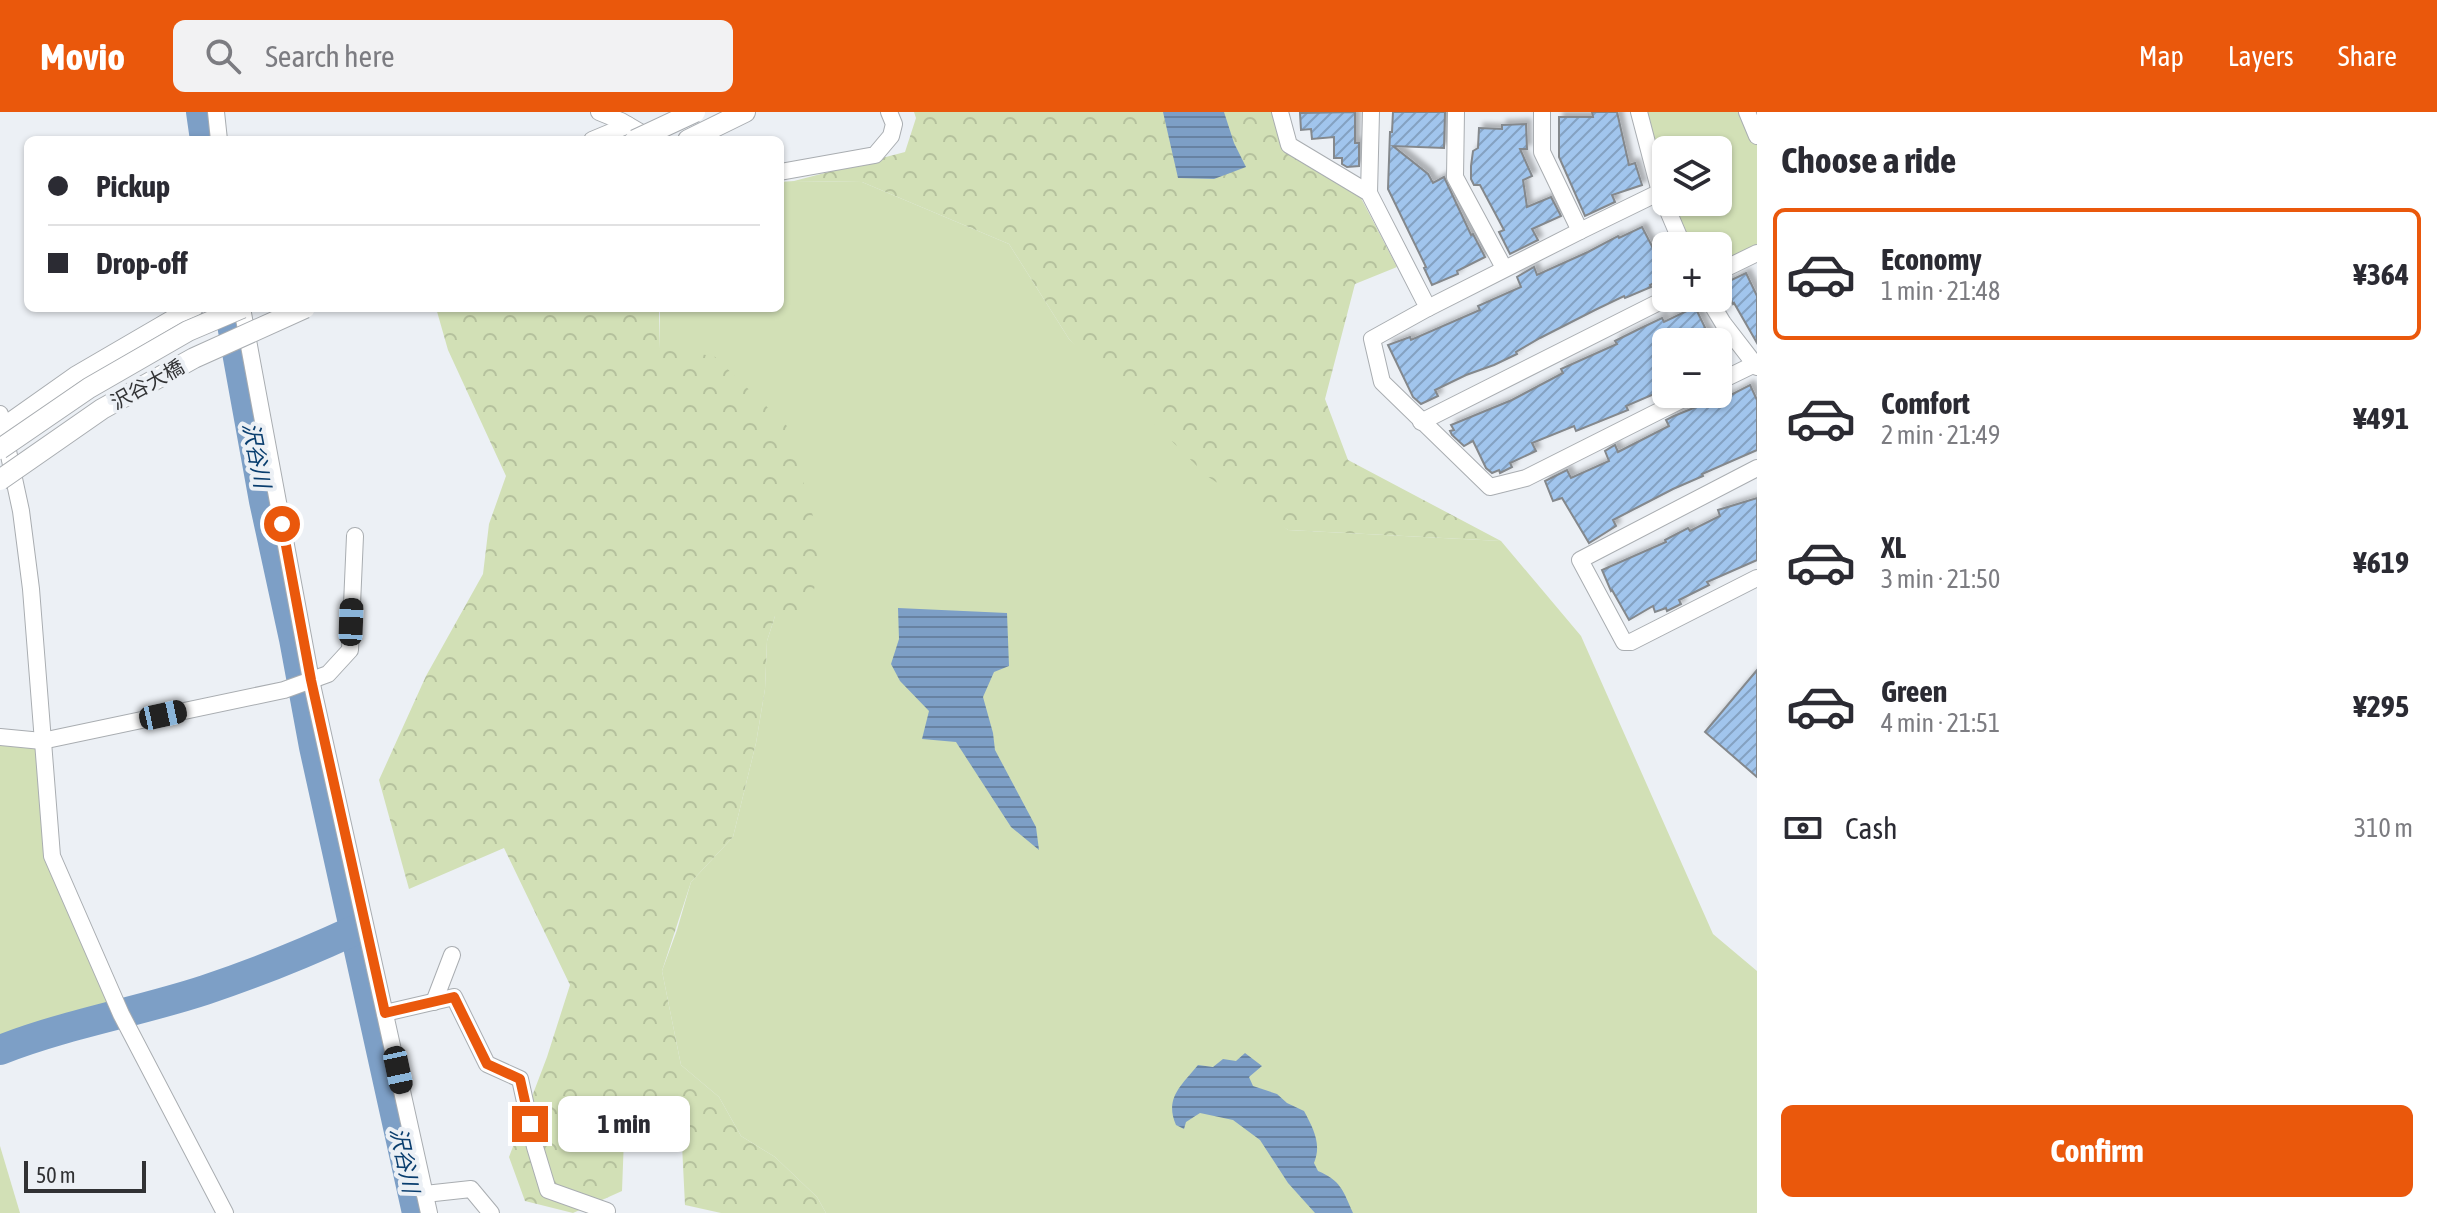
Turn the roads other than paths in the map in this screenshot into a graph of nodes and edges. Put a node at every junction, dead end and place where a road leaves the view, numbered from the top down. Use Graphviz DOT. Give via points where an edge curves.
graph roads {
  1 [pos="216,112"];
  2 [pos="599,112"];
  3 [pos="695,112"];
  4 [pos="745,112"];
  5 [pos="889,112"];
  6 [pos="1280,112"];
  7 [pos="1371,112"];
  8 [pos="1456,112"];
  9 [pos="1542,112"];
  10 [pos="1639,112"];
  11 [pos="1747,112"];
  12 [pos="632,132"];
  13 [pos="219,136"];
  14 [pos="612,136"];
  15 [pos="696,136"];
  16 [pos="1757,136"];
  17 [pos="1652,162"];
  18 [pos="784,171"];
  19 [pos="1369,193"];
  20 [pos="1652,196"];
  21 [pos="1580,231"];
  22 [pos="1757,253"];
  23 [pos="1732,265"];
  24 [pos="1504,268"];
  25 [pos="1652,306"];
  26 [pos="1428,308"];
  27 [pos="185,312"];
  28 [pos="233,312"];
  29 [pos="243,312"];
  30 [pos="296,312"];
  31 [pos="1716,312"];
  32 [pos="1756,366"];
  33 [pos="1732,376"];
  34 [pos="1665,408"];
  35 [pos="1,420"];
  36 [pos="1421,422"];
  37 [pos="0,449"];
  38 [pos="1757,468"];
  39 [pos="0,480"];
  40 [pos="355,536"];
  41 [pos="1757,578"];
  42 [pos="311,680"];
  43 [pos="0,737"];
  44 [pos="42,741"];
  45 [pos="452,955"];
  46 [pos="434,1002"];
  47 [pos="385,1013"];
  48 [pos="425,1194"];
  49 [pos="607,1211"];
  50 [pos="225,1213"];
  51 [pos="429,1213"];
  52 [pos="491,1213"];
  1 -- 13 [label="street"];
  2 -- 12 [label="street"];
  3 -- 12 [label="street, bridge"];
  4 -- 15 [label="street"];
  5 -- 18 [label="street" via="891,136 875,155"];
  6 -- 19 [label="street" via="1289,145"];
  7 -- 19 [label="street"];
  8 -- 24 [label="street" via="1455,177"];
  9 -- 21 [label="street" via="1542,152"];
  10 -- 17 [label="street"];
  11 -- 16 [label="street"];
  12 -- 14 [label="street"];
  19 -- 26 [label="street"];
  20 -- 21 [label="street"];
  21 -- 24 [label="street"];
  22 -- 23 [label="street"];
  24 -- 26 [label="street"];
  25 -- 36 [label="street"];
  26 -- 36 [label="street" via="1372,339 1382,382"];
  27 -- 35 [label="street"];
  28 -- 37 [label="street, 沢谷大橋, bridge" via="188,331 89,388"];
  29 -- 42 [label="street"];
  30 -- 39 [label="street, 沢谷大橋, bridge" via="194,358 102,409"];
  31 -- 32 [label="street"];
  32 -- 33 [label="street"];
  34 -- 36 [label="street" via="1526,478 1490,487"];
  35 -- 44 [label="street" via="31,589"];
  38 -- 41 [label="street" via="1580,560 1624,642"];
  40 -- 42 [label="street" via="350,650 328,674"];
  42 -- 44 [label="street"];
  42 -- 47 [label="street"];
  43 -- 44 [label="street"];
  44 -- 50 [label="street" via="52,856 121,1014"];
  45 -- 46 [label="street"];
  46 -- 47 [label="street"];
  46 -- 49 [label="street" via="454,997 487,1064 520,1079 548,1190"];
  47 -- 48 [label="street"];
  48 -- 51 [label="street"];
  48 -- 52 [label="street" via="471,1189"];
}
